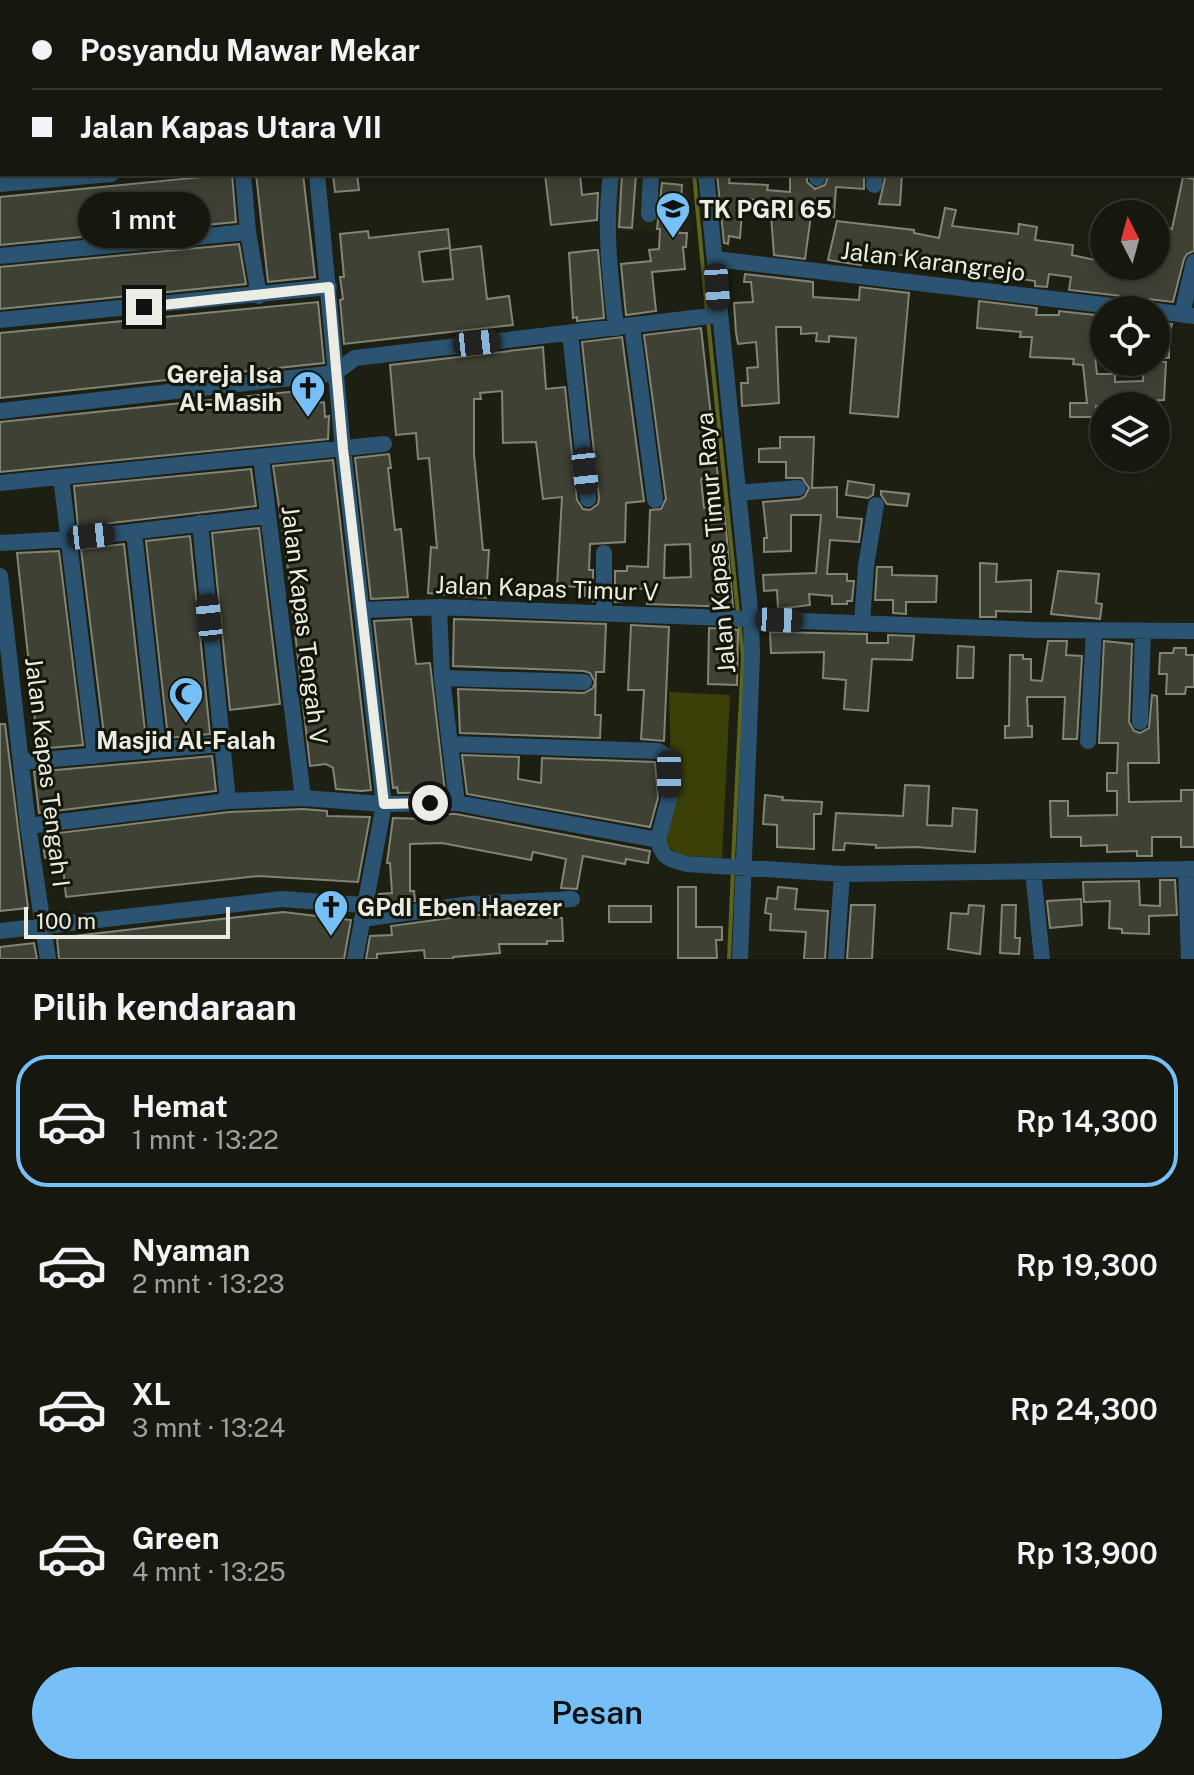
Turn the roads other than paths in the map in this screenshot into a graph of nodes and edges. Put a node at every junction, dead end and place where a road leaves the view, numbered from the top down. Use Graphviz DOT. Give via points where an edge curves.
graph roads {
  1 [pos="89,176"];
  2 [pos="243,176"];
  3 [pos="317,176"];
  4 [pos="611,176"];
  5 [pos="651,176"];
  6 [pos="706,176"];
  7 [pos="0,184"];
  8 [pos="649,214"];
  9 [pos="248,232"];
  10 [pos="0,256"];
  11 [pos="715,259"];
  12 [pos="1194,262"];
  13 [pos="329,287"];
  14 [pos="259,296"];
  15 [pos="1090,303"];
  16 [pos="1188,315"];
  17 [pos="711,316"];
  18 [pos="0,320"];
  19 [pos="624,327"];
  20 [pos="570,333"];
  21 [pos="335,373"];
  22 [pos="0,411"];
  23 [pos="384,444"];
  24 [pos="343,449"];
  25 [pos="261,457"];
  26 [pos="61,477"];
  27 [pos="0,483"];
  28 [pos="798,488"];
  29 [pos="738,493"];
  30 [pos="588,499"];
  31 [pos="655,500"];
  32 [pos="876,505"];
  33 [pos="267,516"];
  34 [pos="200,523"];
  35 [pos="134,532"];
  36 [pos="70,539"];
  37 [pos="0,543"];
  38 [pos="604,553"];
  39 [pos="0,576"];
  40 [pos="439,607"];
  41 [pos="361,610"];
  42 [pos="604,613"];
  43 [pos="743,619"];
  44 [pos="862,623"];
  45 [pos="1094,631"];
  46 [pos="1143,631"];
  47 [pos="1194,631"];
  48 [pos="442,678"];
  49 [pos="584,682"];
  50 [pos="1140,722"];
  51 [pos="1088,741"];
  52 [pos="222,744"];
  53 [pos="451,744"];
  54 [pos="158,749"];
  55 [pos="95,756"];
  56 [pos="21,762"];
  57 [pos="303,798"];
  58 [pos="228,801"];
  59 [pos="457,803"];
  60 [pos="384,804"];
  61 [pos="28,826"];
  62 [pos="658,840"];
  63 [pos="736,866"];
  64 [pos="1190,869"];
  65 [pos="1033,871"];
  66 [pos="842,874"];
  67 [pos="572,899"];
  68 [pos="363,912"];
  69 [pos="44,926"];
  70 [pos="0,931"];
  71 [pos="48,959"];
  72 [pos="355,959"];
  73 [pos="740,959"];
  74 [pos="836,959"];
  75 [pos="1042,959"];
  76 [pos="1189,959"];
  1 -- 7 [label="street"];
  2 -- 9 [label="street"];
  3 -- 13 [label="street"];
  4 -- 19 [label="street" via="607,249"];
  5 -- 8 [label="street"];
  6 -- 11 [label="street, Jalan Kapas Timur Raya"];
  9 -- 10 [label="street"];
  9 -- 14 [label="street"];
  11 -- 15 [label="street, Jalan Karangrejo"];
  11 -- 17 [label="street, Jalan Kapas Timur Raya"];
  12 -- 16 [label="street"];
  13 -- 14 [label="street"];
  13 -- 21 [label="street"];
  14 -- 18 [label="street"];
  17 -- 19 [label="street"];
  17 -- 29 [label="street, Jalan Kapas Timur Raya"];
  19 -- 20 [label="street"];
  19 -- 31 [label="street"];
  20 -- 21 [label="street" via="355,358"];
  20 -- 30 [label="street"];
  21 -- 22 [label="street"];
  21 -- 24 [label="street"];
  23 -- 24 [label="street"];
  24 -- 25 [label="street"];
  24 -- 41 [label="street"];
  25 -- 26 [label="street"];
  25 -- 33 [label="street, Jalan Kapas Tengah V"];
  26 -- 27 [label="street"];
  26 -- 36 [label="street"];
  28 -- 29 [label="street"];
  29 -- 43 [label="street, Jalan Kapas Timur Raya"];
  32 -- 44 [label="street"];
  33 -- 34 [label="street"];
  33 -- 57 [label="street, Jalan Kapas Tengah V"];
  34 -- 35 [label="street"];
  34 -- 52 [label="street"];
  35 -- 36 [label="street"];
  35 -- 54 [label="street"];
  36 -- 37 [label="street"];
  36 -- 55 [label="street"];
  38 -- 42 [label="street"];
  39 -- 56 [label="street, Jalan Kapas Tengah I"];
  40 -- 41 [label="street, Jalan Kapas Timur V"];
  40 -- 42 [label="street, Jalan Kapas Timur V"];
  40 -- 48 [label="street"];
  41 -- 60 [label="street"];
  42 -- 43 [label="street, Jalan Kapas Timur V"];
  43 -- 44 [label="street, Jalan Kapas Timur V"];
  43 -- 63 [label="street, Jalan Kapas Timur Raya" via="752,655"];
  44 -- 45 [label="street, Jalan Kapas Timur V"];
  45 -- 46 [label="street, Jalan Kapas Timur V"];
  45 -- 51 [label="street"];
  46 -- 47 [label="street, Jalan Kapas Timur V"];
  46 -- 50 [label="street"];
  48 -- 49 [label="street"];
  48 -- 53 [label="street"];
  52 -- 54 [label="street"];
  52 -- 58 [label="street"];
  53 -- 59 [label="street"];
  53 -- 62 [label="street" via="658,751 667,756 669,799"];
  54 -- 55 [label="street"];
  55 -- 56 [label="street"];
  56 -- 61 [label="street, Jalan Kapas Tengah I"];
  57 -- 58 [label="street"];
  57 -- 60 [label="street"];
  58 -- 61 [label="street"];
  59 -- 60 [label="street"];
  59 -- 62 [label="street"];
  60 -- 68 [label="street"];
  61 -- 69 [label="street, Jalan Kapas Tengah I"];
  62 -- 63 [label="street" via="670,860"];
  63 -- 66 [label="street"];
  63 -- 73 [label="street, Jalan Kapas Timur Raya"];
  64 -- 65 [label="street"];
  64 -- 76 [label="street"];
  65 -- 66 [label="street"];
  65 -- 75 [label="street"];
  66 -- 74 [label="street"];
  67 -- 68 [label="street"];
  68 -- 69 [label="street" via="282,899"];
  68 -- 72 [label="street"];
  69 -- 70 [label="street"];
  69 -- 71 [label="street, Jalan Kapas Tengah I"];
}
